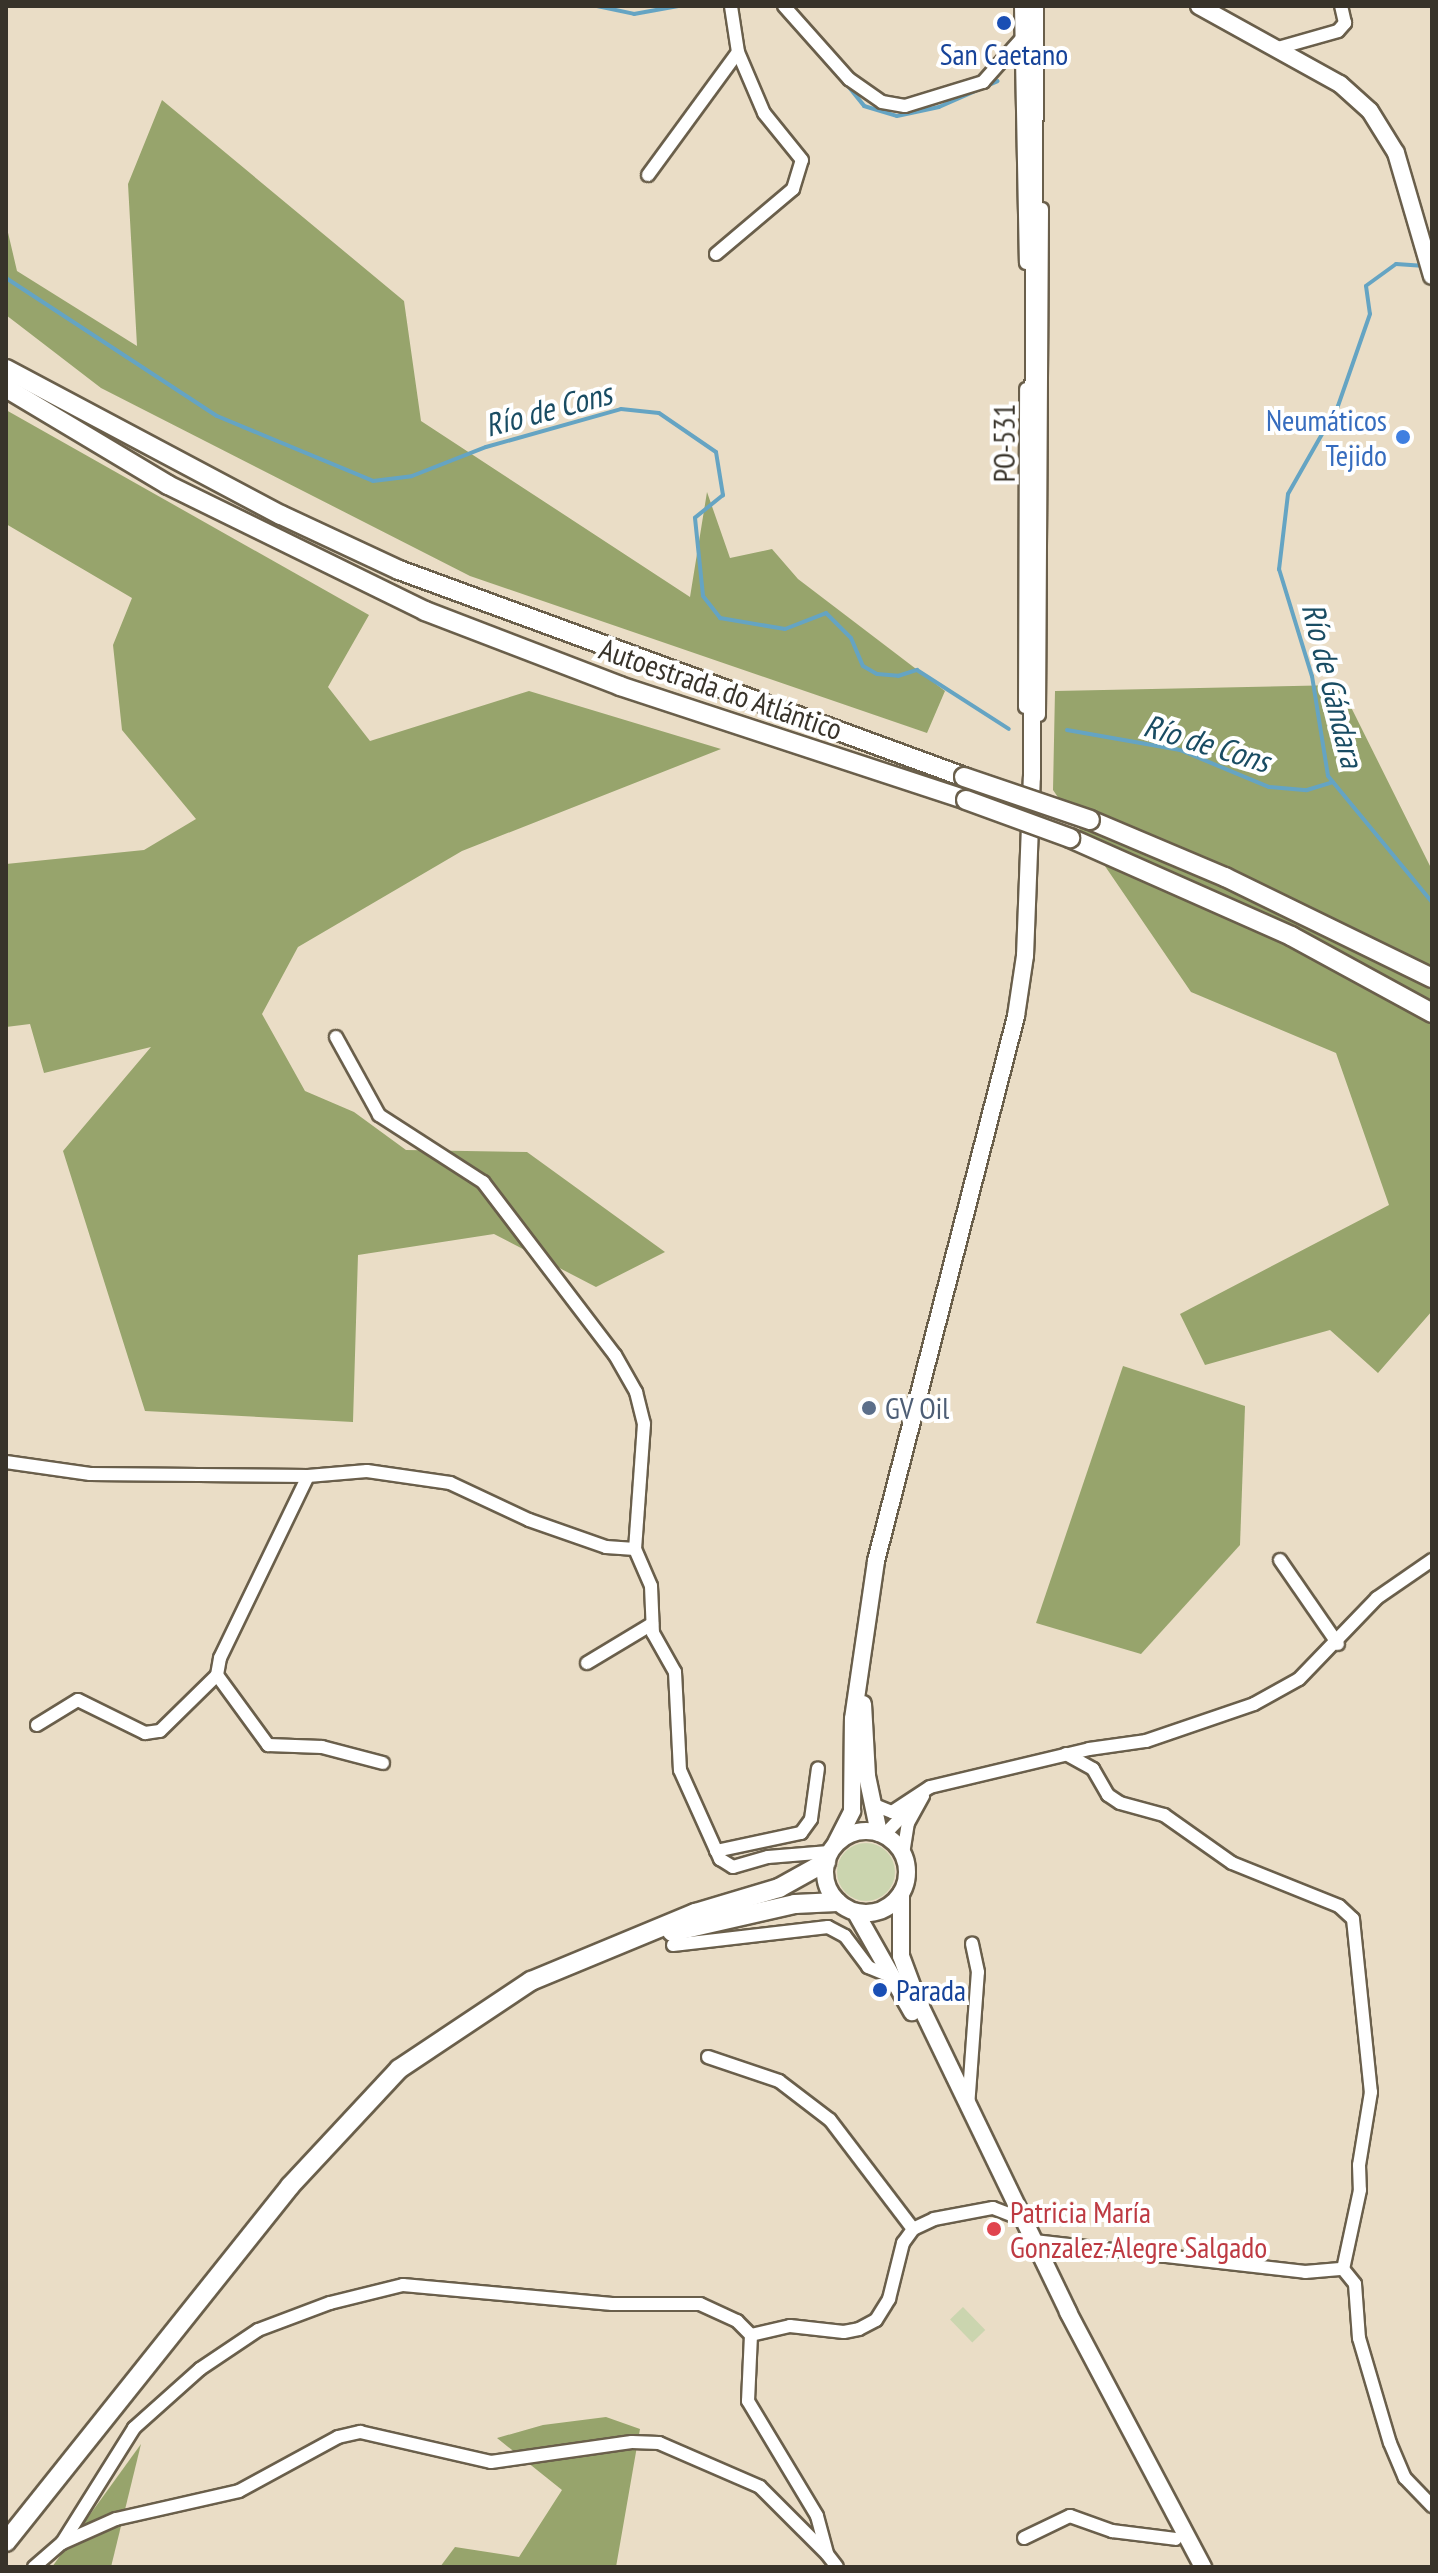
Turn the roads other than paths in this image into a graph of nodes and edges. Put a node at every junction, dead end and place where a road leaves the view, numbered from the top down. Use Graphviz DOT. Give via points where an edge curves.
graph roads {
  1 [pos="731,6"];
  2 [pos="784,6"];
  3 [pos="1199,6"];
  4 [pos="1341,6"];
  5 [pos="1032,8"];
  6 [pos="1022,38"];
  7 [pos="1278,48"];
  8 [pos="738,52"];
  9 [pos="648,175"];
  10 [pos="716,254"];
  11 [pos="1432,276"];
  12 [pos="6,369"];
  13 [pos="6,388"];
  14 [pos="1031,758"];
  15 [pos="1032,777"];
  16 [pos="1432,978"];
  17 [pos="1432,1013"];
  18 [pos="336,1037"];
  19 [pos="6,1462"];
  20 [pos="308,1476"];
  21 [pos="635,1549"];
  22 [pos="1280,1560"];
  23 [pos="1432,1560"];
  24 [pos="652,1624"];
  25 [pos="1338,1644"];
  26 [pos="587,1663"];
  27 [pos="860,1669"];
  28 [pos="217,1675"];
  29 [pos="37,1725"];
  30 [pos="1066,1754"];
  31 [pos="383,1763"];
  32 [pos="818,1768"];
  33 [pos="930,1787"];
  34 [pos="872,1804"];
  35 [pos="906,1804"];
  36 [pos="882,1834"];
  37 [pos="716,1851"];
  38 [pos="831,1852"];
  39 [pos="903,1854"];
  40 [pos="782,1858"];
  41 [pos="795,1881"];
  42 [pos="901,1894"];
  43 [pos="837,1902"];
  44 [pos="856,1913"];
  45 [pos="972,1944"];
  46 [pos="673,1945"];
  47 [pos="614,1946"];
  48 [pos="896,1979"];
  49 [pos="708,2057"];
  50 [pos="975,2062"];
  51 [pos="950,2069"];
  52 [pos="968,2108"];
  53 [pos="1004,2195"];
  54 [pos="993,2208"];
  55 [pos="1014,2216"];
  56 [pos="913,2229"];
  57 [pos="1043,2246"];
  58 [pos="1343,2269"];
  59 [pos="751,2335"];
  60 [pos="83,2445"];
  61 [pos="1432,2506"];
  62 [pos="6,2524"];
  63 [pos="1024,2538"];
  64 [pos="1176,2539"];
  65 [pos="6,2542"];
  66 [pos="62,2543"];
  67 [pos="827,2554"];
  68 [pos="34,2567"];
  69 [pos="837,2567"];
  70 [pos="1191,2567"];
  71 [pos="1203,2567"];
  1 -- 8 [label="street"];
  2 -- 6 [label="street" via="849,79 882,102 905,106 983,82"];
  3 -- 7 [label="main road"];
  4 -- 7 [label="street" via="1345,23 1338,31"];
  5 -- 6 [label="street, PO-531"];
  5 -- 14 [label="street, PO-531" via="1043,611"];
  5 -- 15 [label="main road, PO-531"];
  6 -- 14 [label="street, PO-531"];
  7 -- 11 [label="main road" via="1354,93 1382,126 1401,168"];
  8 -- 9 [label="street"];
  8 -- 10 [label="street" via="764,113 798,149 800,175 793,189"];
  12 -- 16 [label="highway, Autoestrada do Atlántico, bridge" via="281,515 399,570 1090,820 1225,877"];
  13 -- 17 [label="highway, Autoestrada do Atlántico, bridge" via="168,485 425,611 620,686 1070,838 1291,936"];
  14 -- 15 [label="street"];
  15 -- 27 [label="main road, PO-531" via="1030,872 1016,1016 887,1507"];
  18 -- 21 [label="street" via="379,1115 483,1182 615,1355 636,1392 644,1424"];
  19 -- 20 [label="street" via="90,1474"];
  20 -- 21 [label="street" via="367,1471 450,1483 529,1520 606,1547"];
  20 -- 28 [label="street" via="220,1658"];
  21 -- 24 [label="street" via="651,1586"];
  22 -- 25 [label="street"];
  23 -- 25 [label="street" via="1377,1598"];
  24 -- 26 [label="street"];
  24 -- 37 [label="street" via="659,1648 675,1672 680,1770"];
  25 -- 30 [label="street" via="1299,1679 1254,1704 1146,1741"];
  27 -- 34 [label="main road"];
  27 -- 38 [label="main road" via="853,1719 852,1811"];
  28 -- 29 [label="street" via="160,1731 145,1733 78,1700"];
  28 -- 31 [label="street" via="268,1745 322,1747"];
  30 -- 33 [label="street"];
  30 -- 58 [label="street" via="1093,1769 1108,1795 1120,1803 1164,1815 1232,1863 1339,1906 1353,1919 1371,2092 1360,2190"];
  32 -- 37 [label="street" via="811,1819 801,1833"];
  33 -- 35 [label="street"];
  33 -- 39 [label="street" via="912,1813"];
  34 -- 35 [label="street" via="892,1812"];
  34 -- 36 [label="main road"];
  35 -- 36 [label="street" via="904,1814"];
  36 -- 38 [label="main road" via="856,1832"];
  36 -- 39 [label="main road"];
  37 -- 40 [label="street" via="733,1867"];
  38 -- 40 [label="street"];
  38 -- 41 [label="highway"];
  38 -- 43 [label="main road" via="825,1879"];
  39 -- 42 [label="main road" via="907,1875"];
  40 -- 41 [label="street" via="796,1871"];
  41 -- 47 [label="highway"];
  42 -- 44 [label="main road" via="877,1912"];
  42 -- 51 [label="main road" via="901,1956"];
  43 -- 44 [label="main road"];
  43 -- 47 [label="highway" via="795,1904"];
  44 -- 48 [label="main road"];
  45 -- 50 [label="street" via="978,1972"];
  46 -- 48 [label="street" via="828,1927 845,1936 868,1967"];
  47 -- 60 [label="highway" via="531,1981 399,2069 290,2186"];
  48 -- 53 [label="main road"];
  49 -- 56 [label="street" via="779,2081 830,2120"];
  50 -- 51 [label="street" via="961,2073"];
  50 -- 52 [label="street"];
  51 -- 52 [label="main road"];
  52 -- 57 [label="main road"];
  53 -- 54 [label="street"];
  53 -- 55 [label="main road"];
  54 -- 55 [label="street"];
  54 -- 56 [label="street" via="934,2219"];
  55 -- 64 [label="main road"];
  56 -- 59 [label="street" via="903,2243 889,2299 876,2320 844,2332 790,2326"];
  57 -- 58 [label="street" via="1305,2272"];
  57 -- 71 [label="main road"];
  58 -- 61 [label="street" via="1355,2284 1359,2338 1390,2443 1405,2478"];
  59 -- 66 [label="street" via="721,2312 672,2302 612,2304 403,2285 330,2303 258,2330 179,2387 134,2428"];
  59 -- 67 [label="street" via="748,2401 817,2516"];
  60 -- 62 [label="highway" via="36,2487"];
  60 -- 65 [label="highway"];
  63 -- 64 [label="street" via="1070,2516 1112,2531"];
  64 -- 70 [label="main road"];
  66 -- 67 [label="street" via="142,2510 239,2491 338,2437 360,2432 491,2462 632,2442 659,2443 760,2487"];
  66 -- 68 [label="street"];
  67 -- 69 [label="street"];
}
